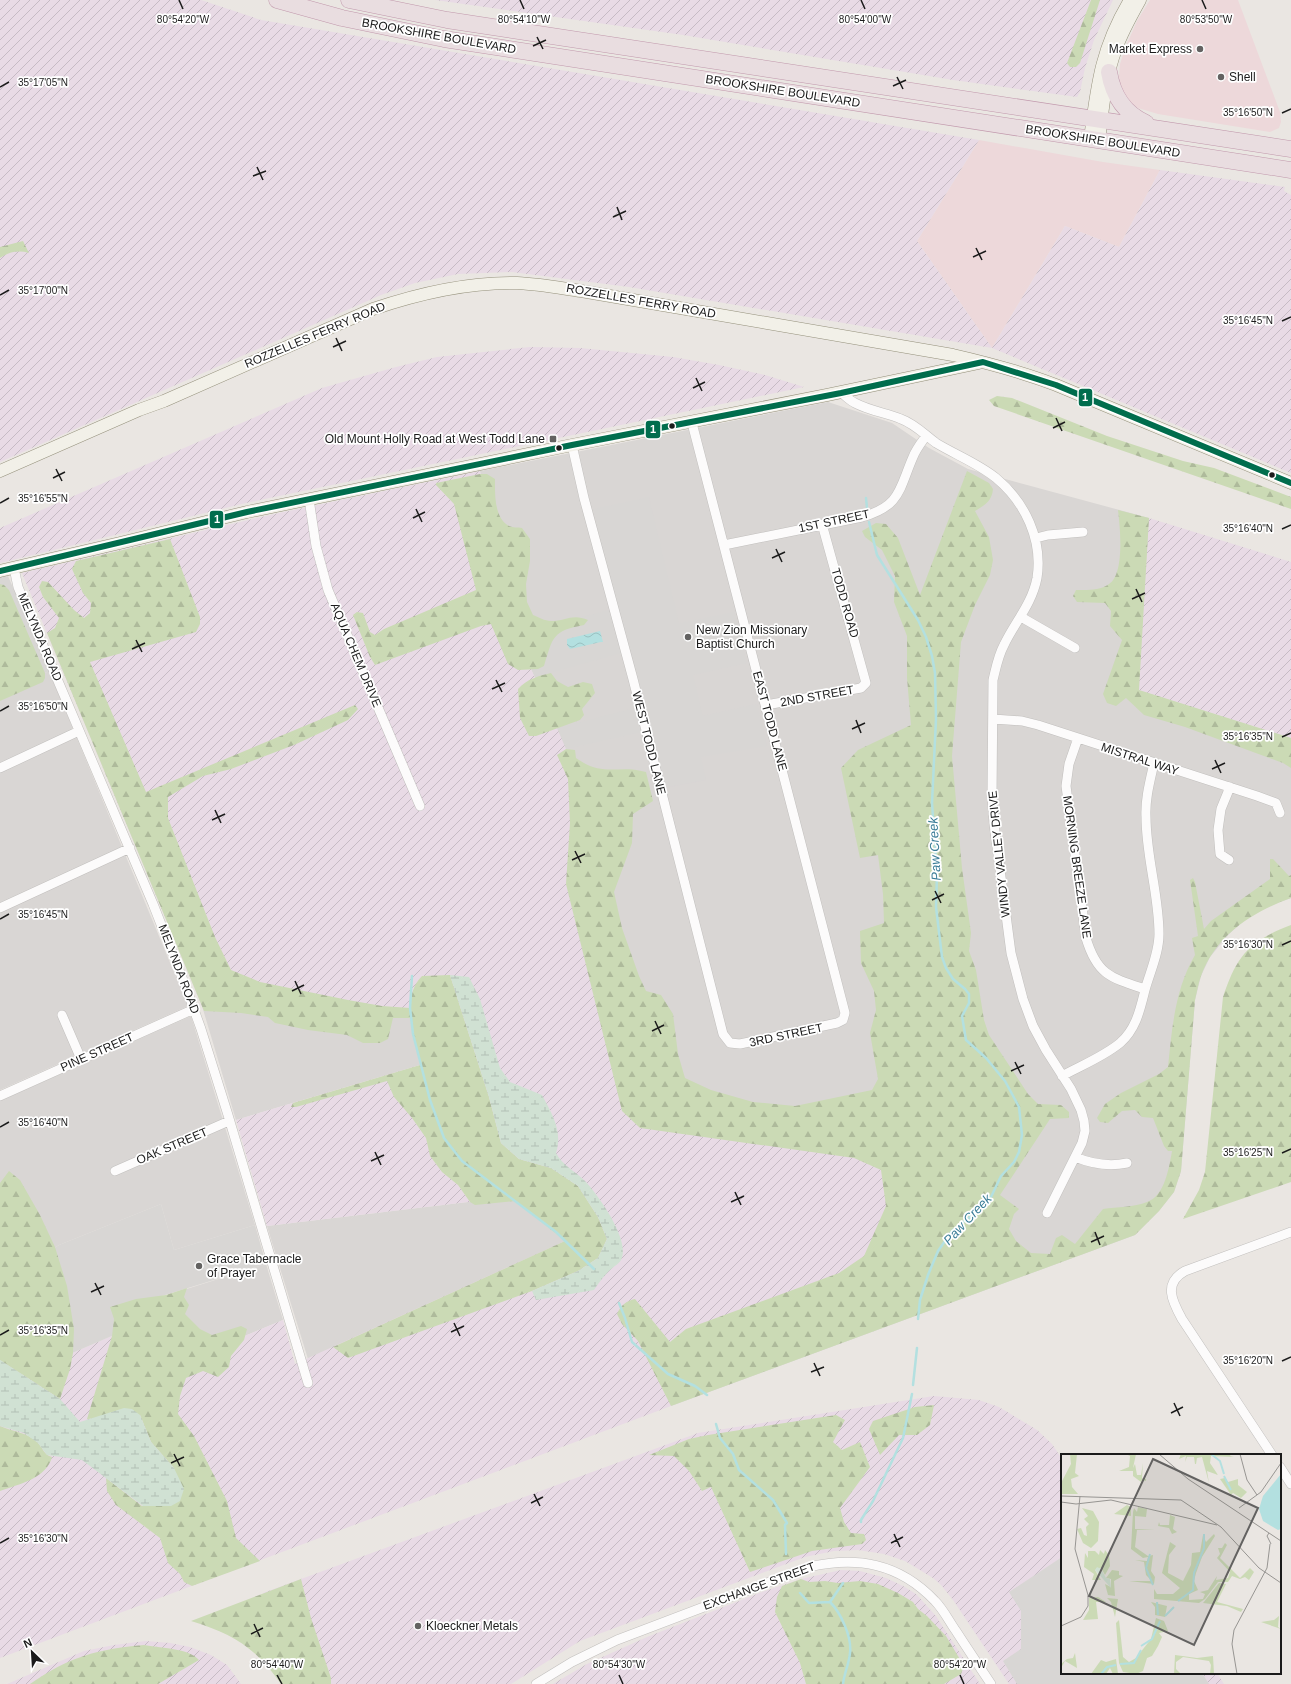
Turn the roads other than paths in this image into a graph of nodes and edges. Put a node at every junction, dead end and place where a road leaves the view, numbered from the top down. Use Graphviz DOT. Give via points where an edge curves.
graph roads {
  1 [pos="278,0"];
  2 [pos="349,0"];
  3 [pos="1130,0"];
  4 [pos="1140,0"];
  5 [pos="1109,72"];
  6 [pos="1097,118"];
  7 [pos="1155,128"];
  8 [pos="1094,139"];
  9 [pos="1291,149"];
  10 [pos="1291,170"];
  11 [pos="983,362"];
  12 [pos="841,392"];
  13 [pos="692,423"];
  14 [pos="926,436"];
  15 [pos="572,445"];
  16 [pos="0,471"];
  17 [pos="1291,483"];
  18 [pos="309,499"];
  19 [pos="822,524"];
  20 [pos="1082,532"];
  21 [pos="1036,538"];
  22 [pos="724,545"];
  23 [pos="14,568"];
  24 [pos="0,571"];
  25 [pos="1022,617"];
  26 [pos="1075,648"];
  27 [pos="866,683"];
  28 [pos="766,705"];
  29 [pos="993,719"];
  30 [pos="79,731"];
  31 [pos="1078,738"];
  32 [pos="1154,763"];
  33 [pos="0,768"];
  34 [pos="1230,787"];
  35 [pos="420,806"];
  36 [pos="1280,813"];
  37 [pos="130,848"];
  38 [pos="1229,860"];
  39 [pos="0,908"];
  40 [pos="1145,989"];
  41 [pos="194,1009"];
  42 [pos="62,1015"];
  43 [pos="843,1020"];
  44 [pos="728,1041"];
  45 [pos="81,1059"];
  46 [pos="1062,1076"];
  47 [pos="0,1096"];
  48 [pos="230,1121"];
  49 [pos="1075,1157"];
  50 [pos="1127,1163"];
  51 [pos="115,1171"];
  52 [pos="1047,1213"];
  53 [pos="1291,1232"];
  54 [pos="308,1383"];
  55 [pos="1271,1454"];
  56 [pos="1281,1469"];
  57 [pos="1291,1484"];
  58 [pos="536,1684"];
  59 [pos="991,1684"];
  1 -- 8 [label="highway, BROOKSHIRE BOULEVARD" via="342,18 444,39"];
  2 -- 6 [label="highway, BROOKSHIRE BOULEVARD" via="447,20"];
  3 -- 6 [label="street" via="1106,48 1099,75"];
  4 -- 5 [label="street" via="1120,38"];
  5 -- 6 [label="street"];
  5 -- 7 [label="highway" via="1113,90 1124,108 1134,117"];
  6 -- 7 [label="highway, BROOKSHIRE BOULEVARD"];
  6 -- 8 [label="street"];
  7 -- 9 [label="highway, BROOKSHIRE BOULEVARD"];
  8 -- 10 [label="highway, BROOKSHIRE BOULEVARD"];
  11 -- 12 [label="street"];
  11 -- 16 [label="street, ROZZELLES FERRY ROAD" via="581,291 516,283 471,285 417,295 373,309"];
  11 -- 17 [label="street, ROZZELLES FERRY ROAD" via="1056,385"];
  12 -- 13 [label="street"];
  12 -- 14 [label="street, WINDY VALLEY DRIVE" via="862,407 902,419"];
  13 -- 15 [label="street"];
  13 -- 22 [label="street, EAST TODD LANE"];
  14 -- 19 [label="street, 1ST STREET" via="915,452 903,485 889,505 866,516"];
  14 -- 21 [label="street, WINDY VALLEY DRIVE" via="995,477 1006,487 1023,510"];
  15 -- 18 [label="street"];
  15 -- 44 [label="street, WEST TODD LANE" via="723,1034"];
  18 -- 23 [label="street"];
  18 -- 35 [label="street, AQUA CHEM DRIVE" via="316,546 328,590"];
  19 -- 22 [label="street, 1ST STREET"];
  19 -- 27 [label="street, TODD ROAD"];
  20 -- 21 [label="street"];
  21 -- 25 [label="street, WINDY VALLEY DRIVE" via="1036,579"];
  22 -- 28 [label="street, EAST TODD LANE"];
  23 -- 24 [label="street"];
  23 -- 30 [label="street, MELYNDA ROAD" via="18,587"];
  25 -- 26 [label="street"];
  25 -- 29 [label="street, WINDY VALLEY DRIVE" via="1004,646 997,664 992,694"];
  27 -- 28 [label="street, 2ND STREET" via="861,688"];
  28 -- 43 [label="street, EAST TODD LANE" via="845,1013"];
  29 -- 31 [label="street, MISTRAL WAY" via="1038,725"];
  29 -- 46 [label="street, WINDY VALLEY DRIVE" via="994,824 1011,953 1033,1026"];
  30 -- 33 [label="street"];
  30 -- 37 [label="street, MELYNDA ROAD"];
  31 -- 32 [label="street, MISTRAL WAY"];
  31 -- 40 [label="street, MORNING BREEZE LANE" via="1069,764 1066,786 1086,938 1090,952 1106,973 1115,979"];
  32 -- 34 [label="street, MISTRAL WAY"];
  32 -- 40 [label="street" via="1147,792 1146,816 1159,936"];
  34 -- 36 [label="street, MISTRAL WAY" via="1276,803"];
  34 -- 38 [label="street" via="1221,809 1218,830 1220,854"];
  37 -- 39 [label="street"];
  37 -- 41 [label="street, MELYNDA ROAD"];
  40 -- 46 [label="street" via="1139,1014 1131,1031 1120,1043"];
  41 -- 45 [label="street, PINE STREET"];
  41 -- 48 [label="street, MELYNDA ROAD"];
  42 -- 45 [label="street"];
  43 -- 44 [label="street, 3RD STREET" via="740,1044"];
  45 -- 47 [label="street, PINE STREET"];
  46 -- 49 [label="street, WINDY VALLEY DRIVE" via="1077,1101 1084,1120 1082,1143"];
  48 -- 51 [label="street, OAK STREET"];
  48 -- 54 [label="street, MELYNDA ROAD"];
  49 -- 50 [label="street" via="1106,1166"];
  49 -- 52 [label="street, WINDY VALLEY DRIVE"];
  53 -- 55 [label="street" via="1185,1271 1176,1277 1172,1287 1173,1303"];
  56 -- 57 [label="street"];
  58 -- 59 [label="street, EXCHANGE STREET" via="597,1649 645,1628 809,1567 844,1562 880,1566 926,1592 944,1614"];
}
